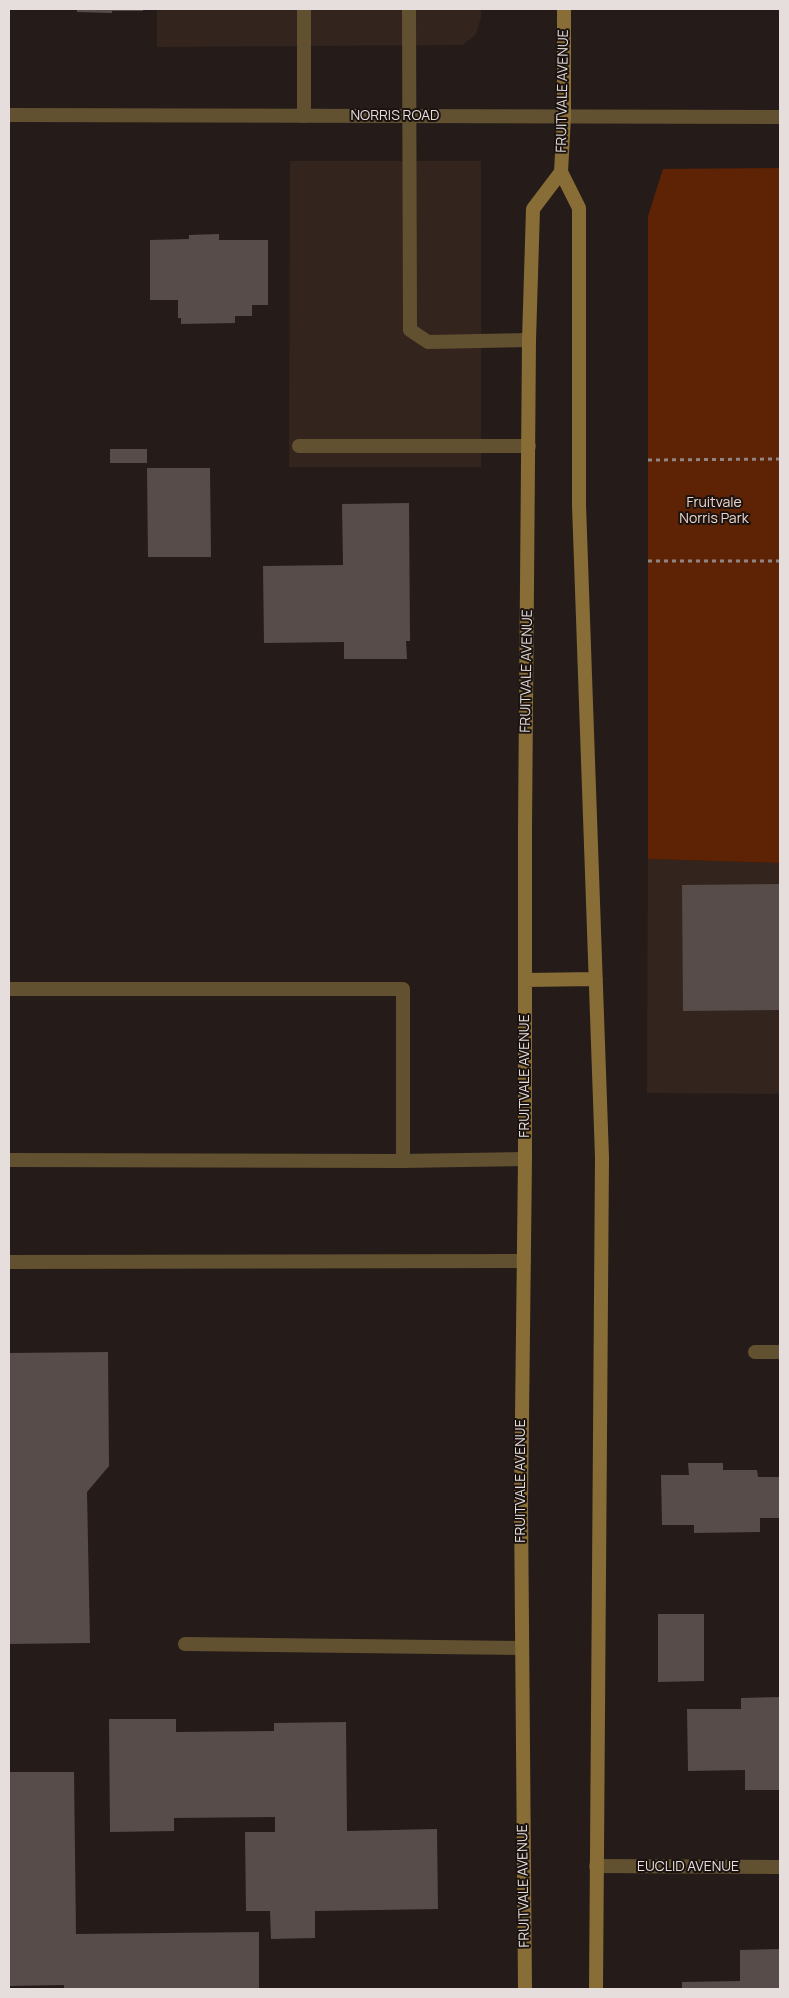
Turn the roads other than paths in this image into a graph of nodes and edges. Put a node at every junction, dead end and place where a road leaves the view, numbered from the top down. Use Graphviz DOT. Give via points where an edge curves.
graph roads {
  1 [pos="304,9"];
  2 [pos="409,9"];
  3 [pos="564,9"];
  4 [pos="9,115"];
  5 [pos="304,116"];
  6 [pos="410,116"];
  7 [pos="564,116"];
  8 [pos="780,117"];
  9 [pos="561,172"];
  10 [pos="529,340"];
  11 [pos="299,446"];
  12 [pos="529,446"];
  13 [pos="596,979"];
  14 [pos="525,980"];
  15 [pos="9,988"];
  16 [pos="525,1158"];
  17 [pos="9,1160"];
  18 [pos="403,1161"];
  19 [pos="524,1261"];
  20 [pos="9,1262"];
  21 [pos="755,1352"];
  22 [pos="780,1352"];
  23 [pos="186,1644"];
  24 [pos="521,1648"];
  25 [pos="596,1866"];
  26 [pos="780,1867"];
  27 [pos="525,1989"];
  28 [pos="596,1989"];
  1 -- 5 [label="street"];
  2 -- 6 [label="street"];
  3 -- 7 [label="main road, FRUITVALE AVENUE"];
  4 -- 5 [label="street, NORRIS ROAD"];
  5 -- 6 [label="street, NORRIS ROAD"];
  6 -- 7 [label="street, NORRIS ROAD"];
  6 -- 10 [label="street" via="410,330 428,342"];
  7 -- 8 [label="street, NORRIS ROAD"];
  7 -- 9 [label="main road, FRUITVALE AVENUE"];
  9 -- 10 [label="main road, FRUITVALE AVENUE" via="533,210"];
  9 -- 13 [label="main road, FRUITVALE AVENUE" via="579,208 579,505"];
  10 -- 12 [label="main road, FRUITVALE AVENUE"];
  11 -- 12 [label="street"];
  12 -- 14 [label="main road, FRUITVALE AVENUE"];
  13 -- 14 [label="main road"];
  13 -- 25 [label="main road, FRUITVALE AVENUE" via="602,1157"];
  14 -- 16 [label="main road, FRUITVALE AVENUE"];
  15 -- 18 [label="street" via="403,988"];
  16 -- 18 [label="street"];
  16 -- 19 [label="main road, FRUITVALE AVENUE"];
  17 -- 18 [label="street"];
  19 -- 20 [label="street"];
  19 -- 24 [label="main road, FRUITVALE AVENUE"];
  21 -- 22 [label="street"];
  23 -- 24 [label="street"];
  24 -- 27 [label="main road, FRUITVALE AVENUE"];
  25 -- 26 [label="street, EUCLID AVENUE"];
  25 -- 28 [label="main road, FRUITVALE AVENUE"];
}
